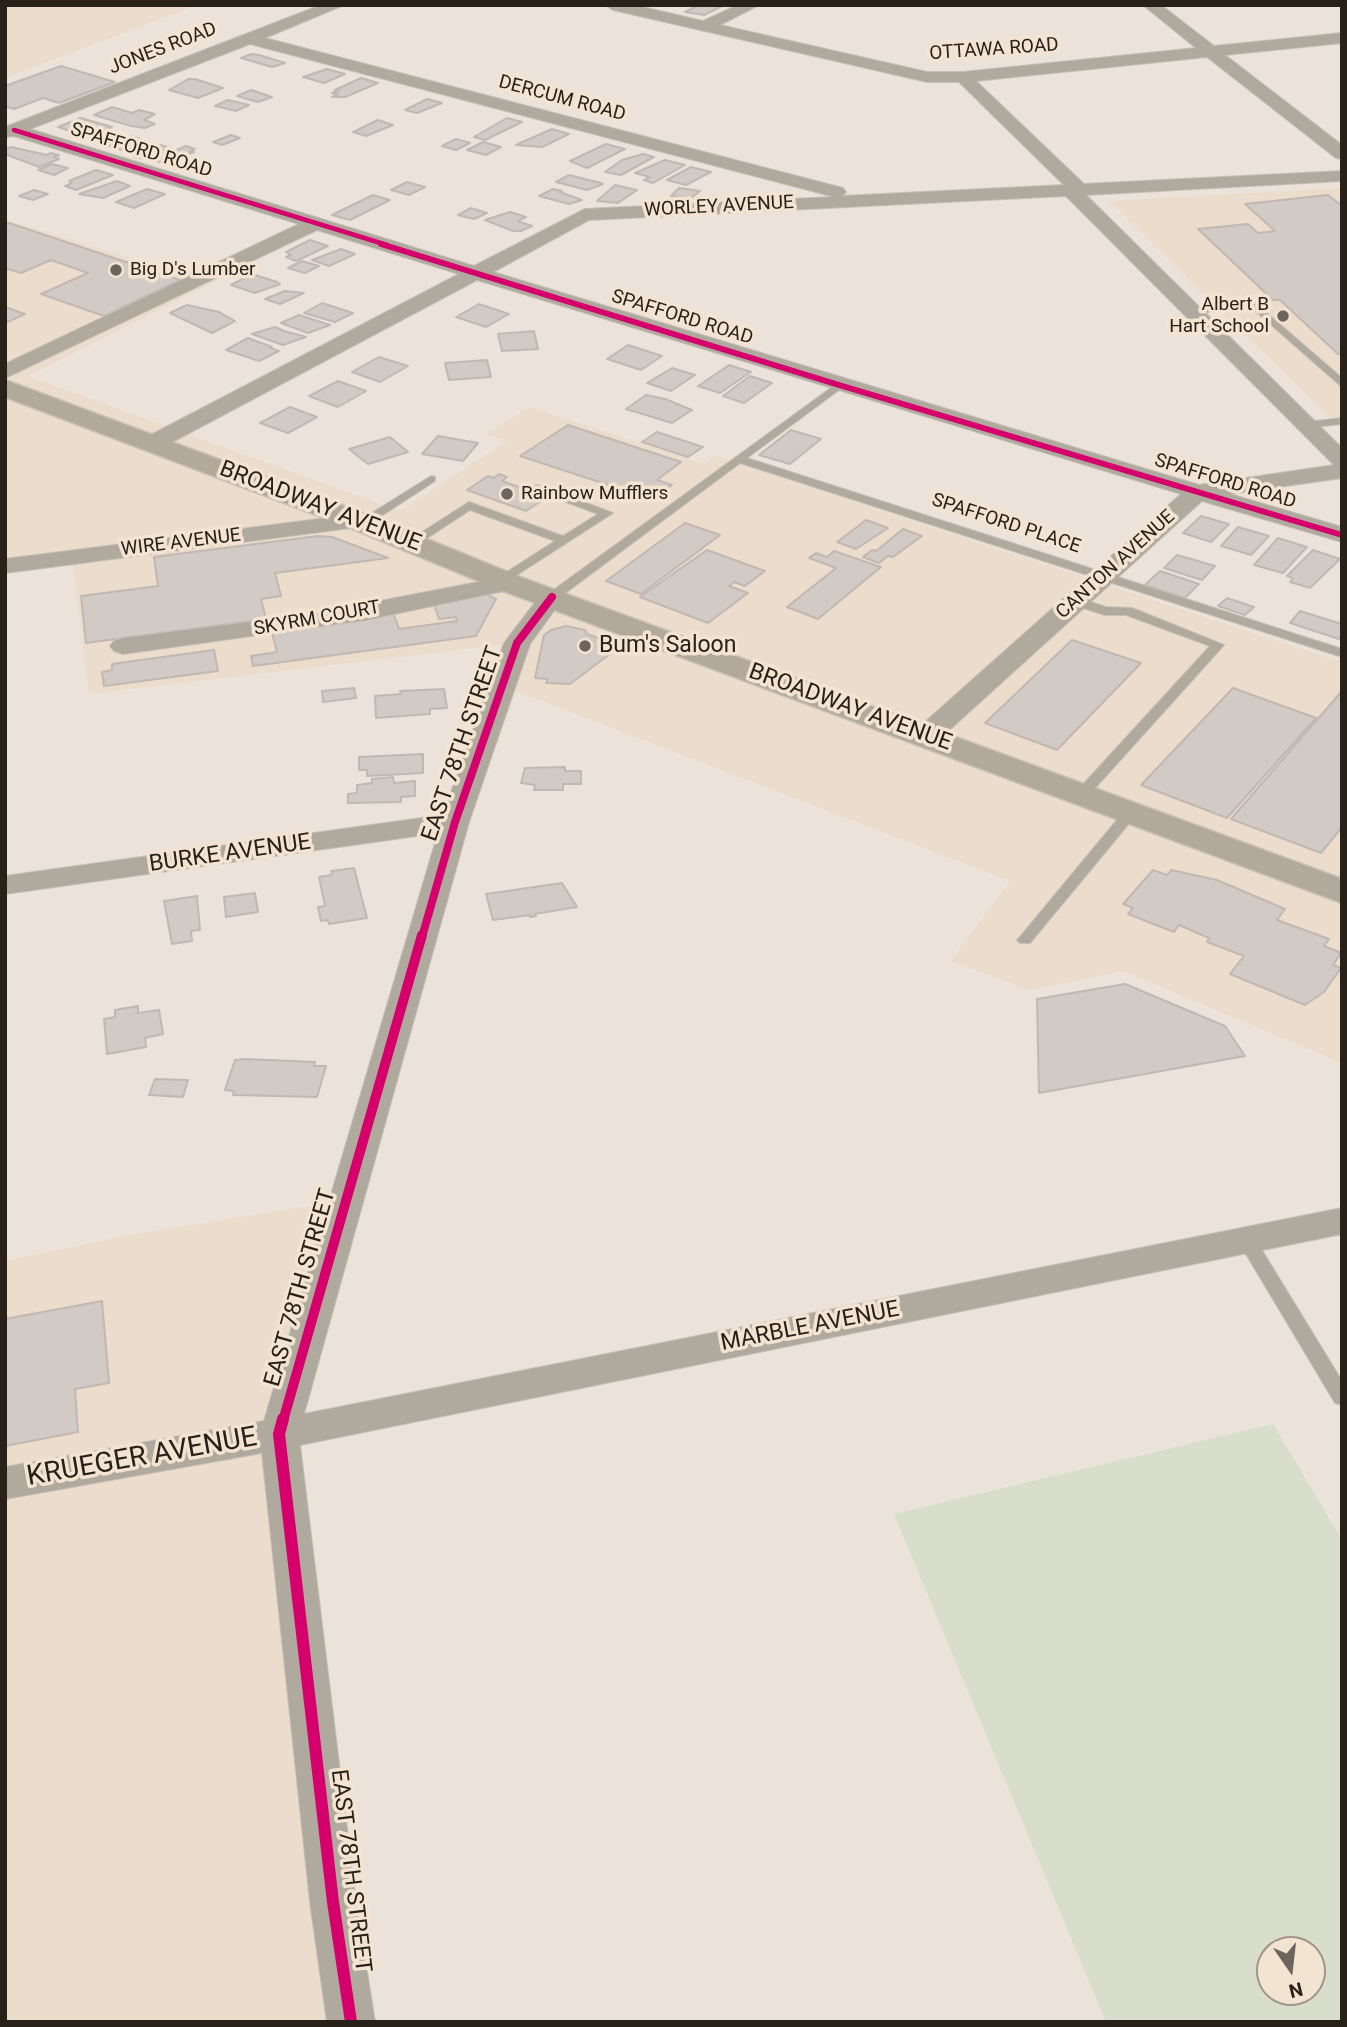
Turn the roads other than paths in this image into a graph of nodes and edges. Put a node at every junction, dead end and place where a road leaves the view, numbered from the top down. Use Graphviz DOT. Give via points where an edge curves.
graph roads {
  1 [pos="337,5"];
  2 [pos="613,5"];
  3 [pos="751,5"];
  4 [pos="1151,5"];
  5 [pos="704,26"];
  6 [pos="249,38"];
  7 [pos="1342,38"];
  8 [pos="1210,51"];
  9 [pos="963,76"];
  10 [pos="10,132"];
  11 [pos="1342,154"];
  12 [pos="1342,176"];
  13 [pos="1075,189"];
  14 [pos="866,199"];
  15 [pos="316,223"];
  16 [pos="478,273"];
  17 [pos="1189,310"];
  18 [pos="5,372"];
  19 [pos="839,384"];
  20 [pos="1342,384"];
  21 [pos="5,388"];
  22 [pos="1342,421"];
  23 [pos="1306,425"];
  24 [pos="153,443"];
  25 [pos="738,459"];
  26 [pos="1342,461"];
  27 [pos="1342,471"];
  28 [pos="431,479"];
  29 [pos="538,488"];
  30 [pos="1198,492"];
  31 [pos="360,522"];
  32 [pos="1342,535"];
  33 [pos="564,540"];
  34 [pos="411,543"];
  35 [pos="5,566"];
  36 [pos="1104,575"];
  37 [pos="506,581"];
  38 [pos="552,597"];
  39 [pos="1075,601"];
  40 [pos="123,646"];
  41 [pos="1342,653"];
  42 [pos="926,736"];
  43 [pos="1082,794"];
  44 [pos="1131,811"];
  45 [pos="455,822"];
  46 [pos="5,885"];
  47 [pos="1342,892"];
  48 [pos="1024,940"];
  49 [pos="1342,1221"];
  50 [pos="1246,1239"];
  51 [pos="1342,1398"];
  52 [pos="279,1434"];
  53 [pos="5,1483"];
  54 [pos="351,2022"];
  1 -- 6 [label="street, JONES ROAD"];
  2 -- 5 [label="street, OTTAWA ROAD"];
  3 -- 5 [label="street"];
  4 -- 8 [label="street"];
  5 -- 9 [label="street, OTTAWA ROAD" via="927,77"];
  6 -- 10 [label="street, JONES ROAD"];
  6 -- 14 [label="street, DERCUM ROAD"];
  7 -- 8 [label="street, OTTAWA ROAD"];
  8 -- 9 [label="street, OTTAWA ROAD"];
  8 -- 11 [label="street"];
  9 -- 13 [label="street"];
  10 -- 15 [label="street, SPAFFORD ROAD"];
  12 -- 13 [label="street, WORLEY AVENUE"];
  13 -- 14 [label="street, WORLEY AVENUE"];
  13 -- 17 [label="street"];
  14 -- 16 [label="street, WORLEY AVENUE" via="585,215"];
  15 -- 16 [label="street, SPAFFORD ROAD"];
  15 -- 18 [label="street"];
  16 -- 19 [label="street, SPAFFORD ROAD"];
  16 -- 24 [label="street, WORLEY AVENUE"];
  17 -- 20 [label="lane" via="1254,304"];
  17 -- 23 [label="street"];
  19 -- 25 [label="lane, EAST 78TH STREET"];
  19 -- 30 [label="street, SPAFFORD ROAD"];
  21 -- 24 [label="main road, BROADWAY AVENUE"];
  22 -- 23 [label="lane"];
  23 -- 26 [label="street"];
  24 -- 31 [label="main road, BROADWAY AVENUE"];
  25 -- 36 [label="lane, SPAFFORD PLACE"];
  25 -- 38 [label="lane, EAST 78TH STREET"];
  27 -- 30 [label="street, CANTON AVENUE"];
  28 -- 31 [label="lane"];
  29 -- 33 [label="lane" via="607,513"];
  30 -- 32 [label="street, SPAFFORD ROAD"];
  30 -- 36 [label="street, CANTON AVENUE"];
  31 -- 34 [label="main road, BROADWAY AVENUE"];
  31 -- 35 [label="street, WIRE AVENUE"];
  33 -- 34 [label="lane" via="469,506"];
  33 -- 37 [label="lane"];
  34 -- 37 [label="main road, BROADWAY AVENUE"];
  36 -- 39 [label="street, CANTON AVENUE"];
  36 -- 41 [label="lane, SPAFFORD PLACE"];
  37 -- 38 [label="main road, BROADWAY AVENUE"];
  37 -- 40 [label="street, SKYRM COURT" via="459,595 256,631"];
  38 -- 42 [label="main road, BROADWAY AVENUE"];
  38 -- 45 [label="street, EAST 78TH STREET" via="517,643"];
  39 -- 42 [label="street, CANTON AVENUE"];
  39 -- 43 [label="lane" via="1105,611 1128,611 1218,645"];
  42 -- 43 [label="main road, BROADWAY AVENUE"];
  43 -- 44 [label="main road, BROADWAY AVENUE"];
  44 -- 47 [label="main road, BROADWAY AVENUE"];
  44 -- 48 [label="lane"];
  45 -- 46 [label="street, BURKE AVENUE"];
  45 -- 52 [label="street, EAST 78TH STREET"];
  49 -- 50 [label="street, MARBLE AVENUE"];
  50 -- 51 [label="lane"];
  50 -- 52 [label="street, MARBLE AVENUE"];
  52 -- 53 [label="street, KRUEGER AVENUE"];
  52 -- 54 [label="street, EAST 78TH STREET"];
}
